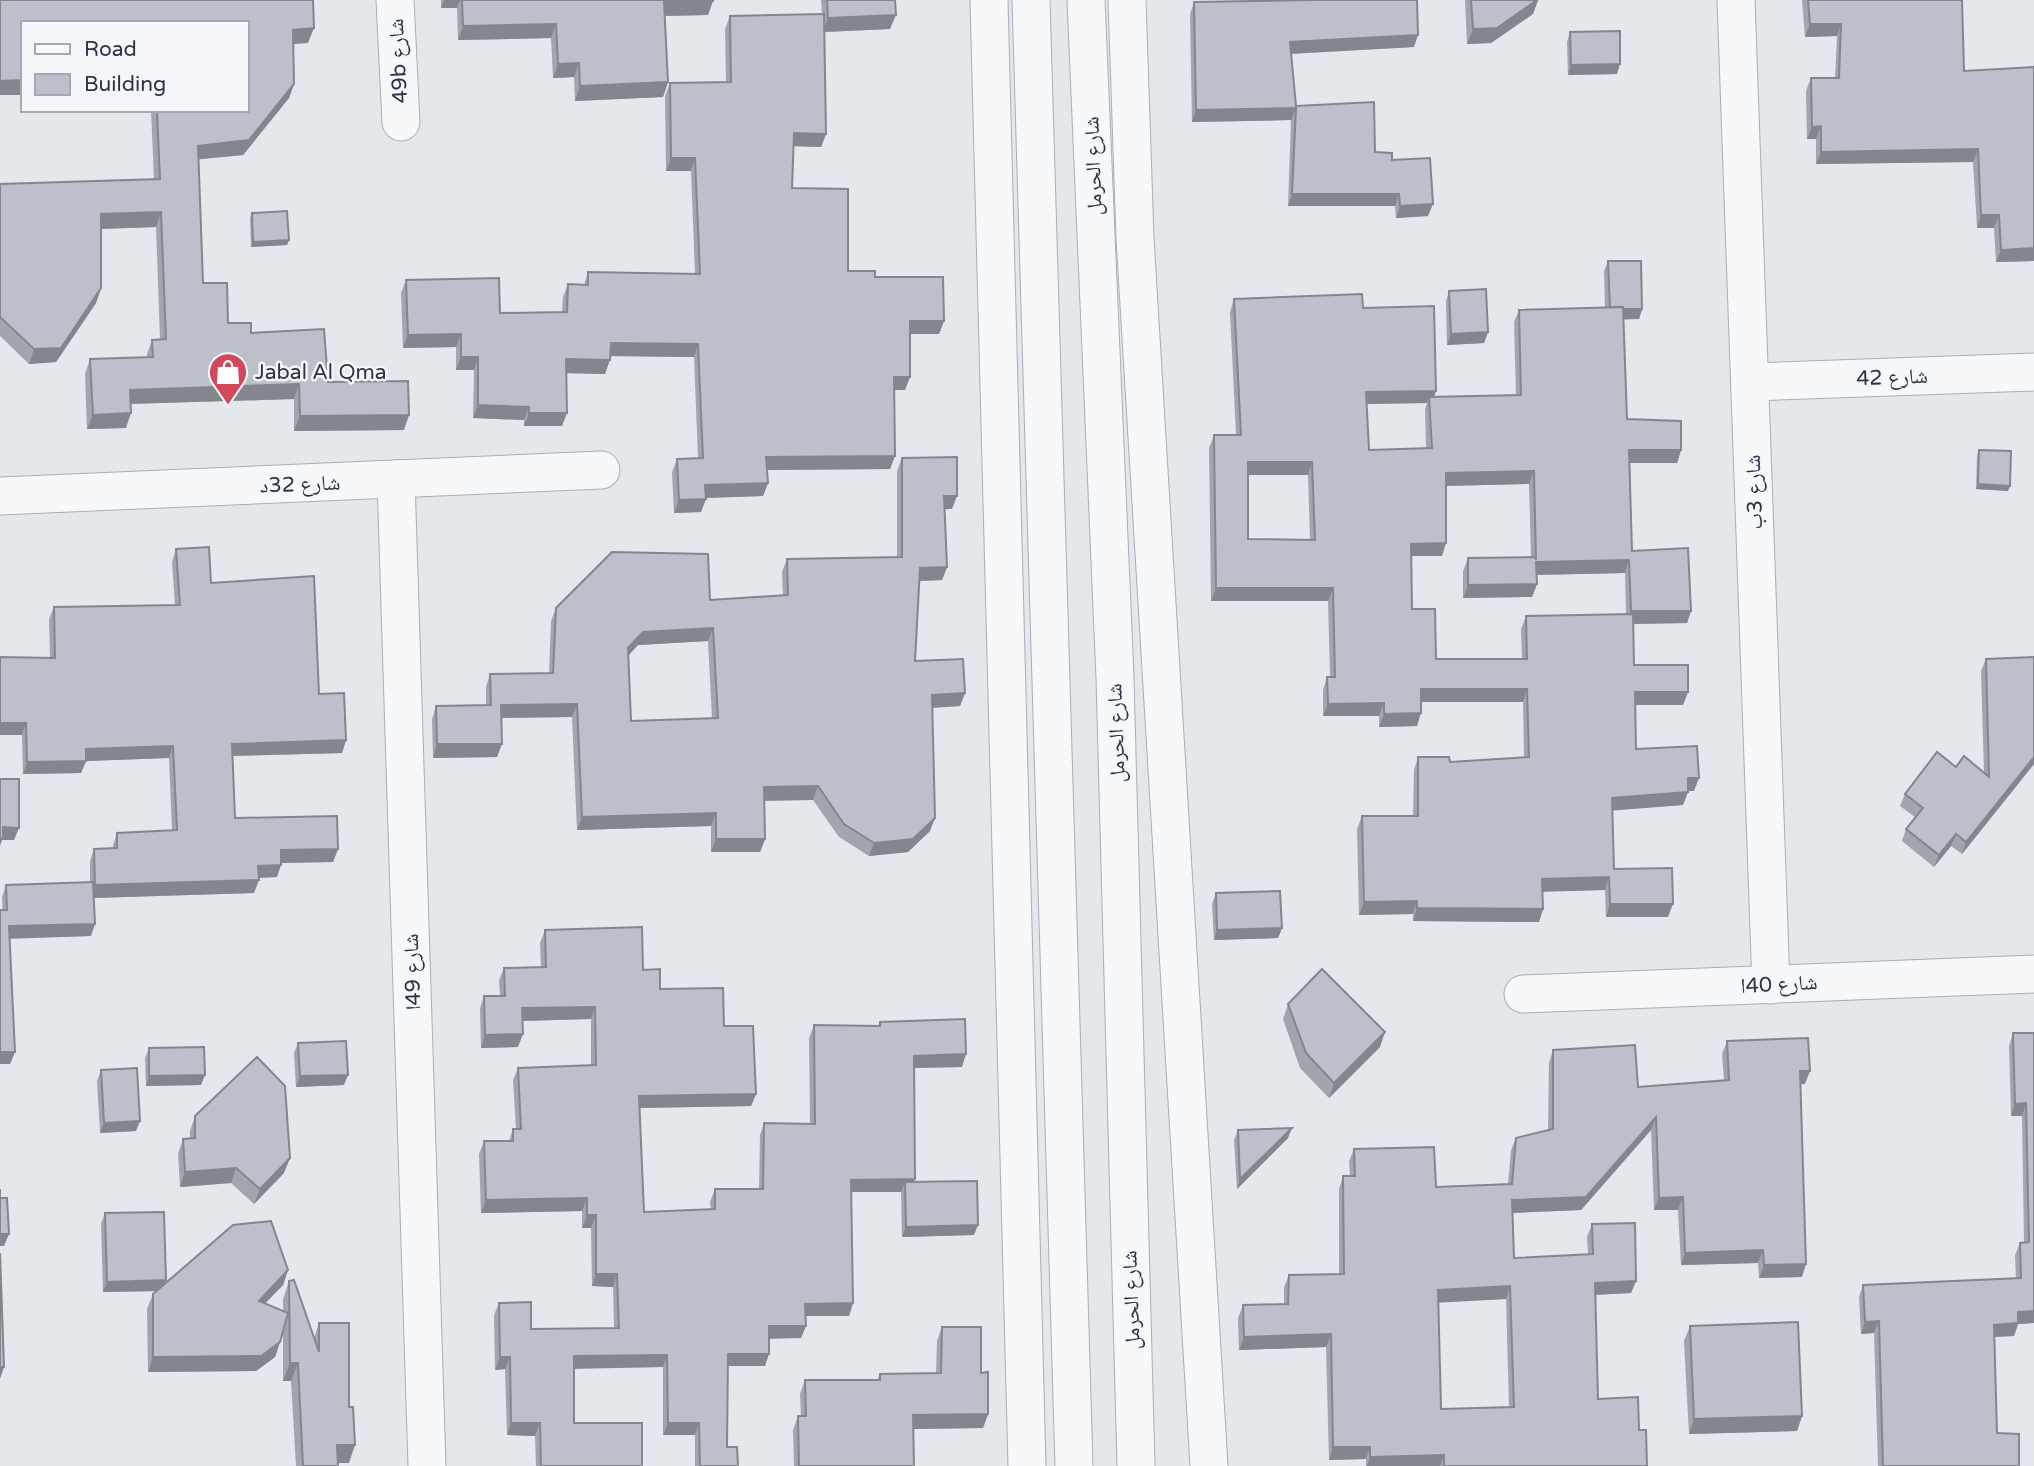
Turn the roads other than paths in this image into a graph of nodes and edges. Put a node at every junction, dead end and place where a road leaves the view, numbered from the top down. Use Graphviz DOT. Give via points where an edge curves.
graph roads {
  1 [pos="395,0"];
  2 [pos="989,0"];
  3 [pos="1031,0"];
  4 [pos="1086,0"];
  5 [pos="1128,0"];
  6 [pos="1736,0"];
  7 [pos="401,122"];
  8 [pos="2034,372"];
  9 [pos="1750,382"];
  10 [pos="601,470"];
  11 [pos="396,479"];
  12 [pos="0,496"];
  13 [pos="1157,608"];
  14 [pos="1115,678"];
  15 [pos="2034,974"];
  16 [pos="1771,985"];
  17 [pos="1523,994"];
  18 [pos="427,1466"];
  19 [pos="1027,1466"];
  20 [pos="1074,1466"];
  21 [pos="1136,1466"];
  22 [pos="1209,1466"];
  1 -- 7 [label="street, 49b شارع"];
  2 -- 19 [label="street"];
  3 -- 20 [label="street"];
  4 -- 14 [label="street, شارع الحرمل"];
  5 -- 13 [label="street" via="1135,238"];
  6 -- 9 [label="street, شارع 3ب"];
  8 -- 9 [label="street, شارع 42"];
  9 -- 16 [label="street, شارع 3ب"];
  10 -- 11 [label="street, شارع 32د"];
  11 -- 12 [label="street, شارع 32د"];
  11 -- 18 [label="street, شارع 49ا"];
  13 -- 14 [label="street"];
  13 -- 22 [label="street"];
  14 -- 21 [label="street, شارع الحرمل"];
  15 -- 16 [label="street, شارع 40ا"];
  16 -- 17 [label="street, شارع 40ا"];
}
